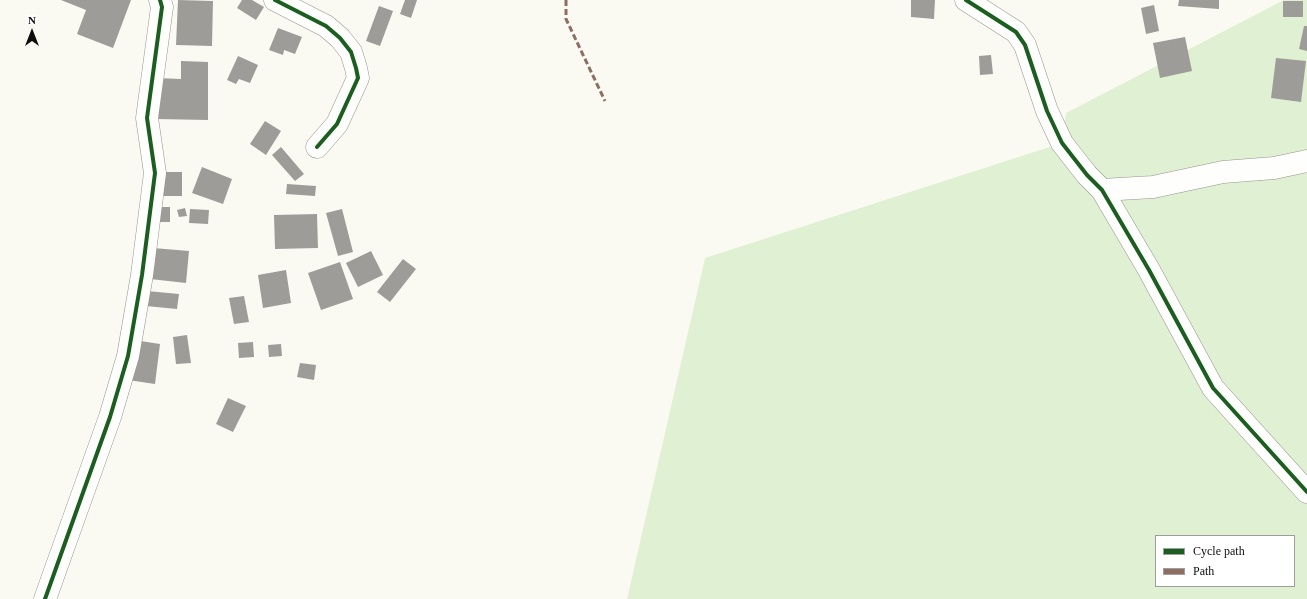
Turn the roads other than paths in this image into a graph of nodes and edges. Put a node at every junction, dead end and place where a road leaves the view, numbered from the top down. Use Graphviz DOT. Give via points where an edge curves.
graph roads {
  1 [pos="160,0"];
  2 [pos="275,0"];
  3 [pos="966,0"];
  4 [pos="317,147"];
  5 [pos="1307,161"];
  6 [pos="1102,190"];
  7 [pos="1307,492"];
  8 [pos="45,599"];
  1 -- 8 [label="street" via="162,7 147,118 155,173 142,275 128,356 110,417"];
  2 -- 4 [label="street" via="326,26 351,52 356,68 358,78 337,124"];
  3 -- 6 [label="street" via="1016,32 1025,45 1047,111 1062,143"];
  5 -- 6 [label="street" via="1274,168 1223,172 1152,187"];
  6 -- 7 [label="street" via="1213,388"];
}
